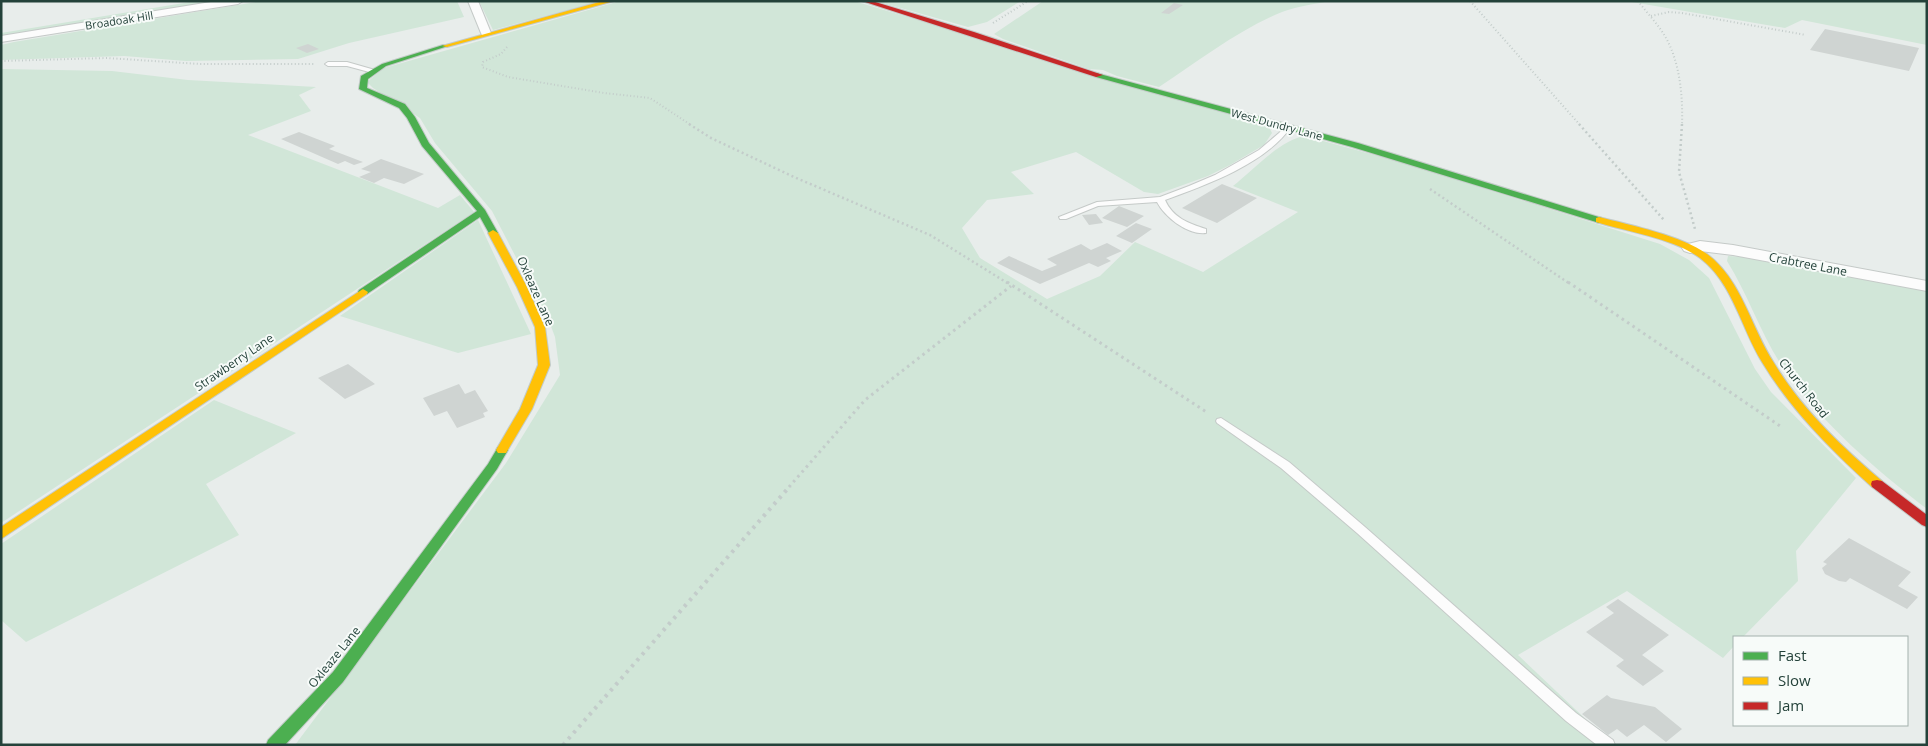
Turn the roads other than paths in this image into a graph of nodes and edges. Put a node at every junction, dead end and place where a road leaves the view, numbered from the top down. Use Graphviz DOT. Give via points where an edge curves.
graph roads {
  1 [pos="238,1"];
  2 [pos="473,1"];
  3 [pos="611,1"];
  4 [pos="865,1"];
  5 [pos="483,34"];
  6 [pos="1,39"];
  7 [pos="328,64"];
  8 [pos="373,71"];
  9 [pos="1288,127"];
  10 [pos="1160,199"];
  11 [pos="482,212"];
  12 [pos="1063,217"];
  13 [pos="1203,231"];
  14 [pos="1695,247"];
  15 [pos="1927,286"];
  16 [pos="1221,421"];
  17 [pos="1927,522"];
  18 [pos="1,534"];
  19 [pos="274,745"];
  20 [pos="1608,745"];
  1 -- 6 [label="street, Broadoak Hill"];
  2 -- 5 [label="street"];
  3 -- 5 [label="street"];
  4 -- 9 [label="street, West Dundry Lane" via="1099,76"];
  5 -- 8 [label="street"];
  7 -- 8 [label="lane" via="347,64"];
  8 -- 11 [label="street, Oxleaze Lane" via="362,81 364,89 402,106 412,117 425,144"];
  9 -- 10 [label="lane" via="1262,152 1237,167"];
  9 -- 14 [label="street, West Dundry Lane"];
  10 -- 12 [label="lane" via="1097,204"];
  10 -- 13 [label="lane" via="1165,211 1175,220"];
  11 -- 18 [label="street, Strawberry Lane"];
  11 -- 19 [label="street, Oxleaze Lane" via="540,327 544,365 526,409 493,466 338,677"];
  14 -- 15 [label="street, Crabtree Lane" via="1734,250"];
  14 -- 17 [label="street, Church Road" via="1734,294 1766,362 1806,414 1879,486"];
  16 -- 20 [label="lane" via="1292,472 1571,718"];
}
